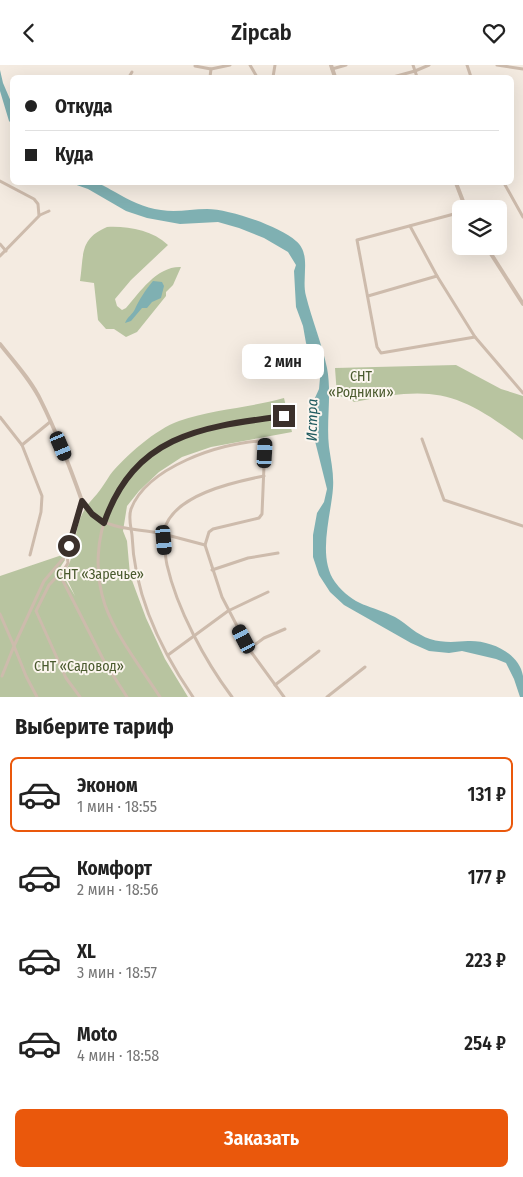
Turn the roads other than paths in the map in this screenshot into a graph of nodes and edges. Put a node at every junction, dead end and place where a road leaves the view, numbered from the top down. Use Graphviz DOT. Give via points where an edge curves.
graph roads {
  1 [pos="195,65"];
  2 [pos="230,65"];
  3 [pos="346,65"];
  4 [pos="413,65"];
  5 [pos="429,65"];
  6 [pos="498,65"];
  7 [pos="332,67"];
  8 [pos="212,69"];
  9 [pos="523,69"];
  10 [pos="415,71"];
  11 [pos="132,72"];
  12 [pos="130,75"];
  13 [pos="210,75"];
  14 [pos="400,75"];
  15 [pos="416,75"];
  16 [pos="0,181"];
  17 [pos="457,185"];
  18 [pos="505,185"];
  19 [pos="462,200"];
  20 [pos="48,211"];
  21 [pos="452,215"];
  22 [pos="39,216"];
  23 [pos="523,217"];
  24 [pos="410,226"];
  25 [pos="0,244"];
  26 [pos="6,251"];
  27 [pos="492,255"];
  28 [pos="0,256"];
  29 [pos="437,276"];
  30 [pos="368,296"];
  31 [pos="523,305"];
  32 [pos="475,337"];
  33 [pos="0,344"];
  34 [pos="523,393"];
  35 [pos="284,416"];
  36 [pos="0,417"];
  37 [pos="50,423"];
  38 [pos="422,439"];
  39 [pos="22,445"];
  40 [pos="264,476"];
  41 [pos="82,501"];
  42 [pos="104,523"];
  43 [pos="523,526"];
  44 [pos="131,529"];
  45 [pos="165,534"];
  46 [pos="205,545"];
  47 [pos="278,553"];
  48 [pos="67,554"];
  49 [pos="30,555"];
  50 [pos="212,569"];
  51 [pos="61,573"];
  52 [pos="268,592"];
  53 [pos="228,611"];
  54 [pos="0,614"];
  55 [pos="285,629"];
  56 [pos="195,635"];
  57 [pos="14,646"];
  58 [pos="248,649"];
  59 [pos="318,651"];
  60 [pos="168,655"];
  61 [pos="364,667"];
  62 [pos="2,676"];
  63 [pos="275,685"];
  64 [pos="37,697"];
  65 [pos="80,697"];
  66 [pos="127,697"];
  67 [pos="160,697"];
  68 [pos="192,697"];
  69 [pos="232,697"];
  70 [pos="284,697"];
  71 [pos="326,697"];
  1 -- 8 [label="street"];
  2 -- 8 [label="street"];
  3 -- 7 [label="street"];
  4 -- 10 [label="street"];
  5 -- 10 [label="street"];
  6 -- 9 [label="street"];
  8 -- 13 [label="street"];
  10 -- 14 [label="street"];
  10 -- 15 [label="street"];
  11 -- 12 [label="street"];
  16 -- 22 [label="street" via="34,199"];
  17 -- 19 [label="street"];
  18 -- 23 [label="street"];
  20 -- 22 [label="street"];
  21 -- 24 [label="street"];
  22 -- 26 [label="street"];
  24 -- 29 [label="street"];
  24 -- 30 [label="street" via="357,240"];
  25 -- 26 [label="street"];
  26 -- 28 [label="street"];
  27 -- 31 [label="street"];
  29 -- 30 [label="street"];
  29 -- 32 [label="street"];
  30 -- 32 [label="street" via="377,347 381,353"];
  32 -- 34 [label="street"];
  33 -- 37 [label="street" via="41,400"];
  35 -- 42 [label="street" via="218,426 168,442 138,465 126,479 111,503"];
  36 -- 39 [label="street"];
  37 -- 39 [label="street"];
  37 -- 41 [label="street"];
  38 -- 43 [label="street" via="444,500"];
  39 -- 49 [label="street" via="42,496"];
  40 -- 44 [label="street" via="265,442 214,450 185,460 157,478 137,499 131,511"];
  40 -- 45 [label="street" via="218,486 194,498 171,516"];
  40 -- 46 [label="street" via="262,514 259,518 213,529"];
  41 -- 42 [label="street"];
  41 -- 48 [label="street"];
  42 -- 44 [label="street"];
  42 -- 67 [label="street" via="98,563 106,606 125,643"];
  44 -- 45 [label="street"];
  44 -- 60 [label="street" via="136,573 143,598"];
  45 -- 46 [label="street"];
  45 -- 56 [label="street" via="166,565"];
  46 -- 50 [label="street"];
  47 -- 50 [label="street"];
  48 -- 51 [label="street" via="68,563"];
  48 -- 57 [label="street" via="44,581"];
  50 -- 53 [label="street"];
  51 -- 65 [label="street" via="49,585 36,611 66,677"];
  51 -- 66 [label="street" via="60,577 90,634"];
  52 -- 53 [label="street"];
  53 -- 56 [label="street"];
  53 -- 58 [label="street"];
  54 -- 57 [label="street"];
  55 -- 58 [label="street"];
  56 -- 60 [label="street"];
  56 -- 69 [label="street" via="211,668"];
  57 -- 62 [label="street"];
  57 -- 64 [label="street"];
  58 -- 63 [label="street"];
  59 -- 63 [label="street"];
  60 -- 68 [label="street"];
  61 -- 71 [label="street"];
  63 -- 70 [label="street"];
}
